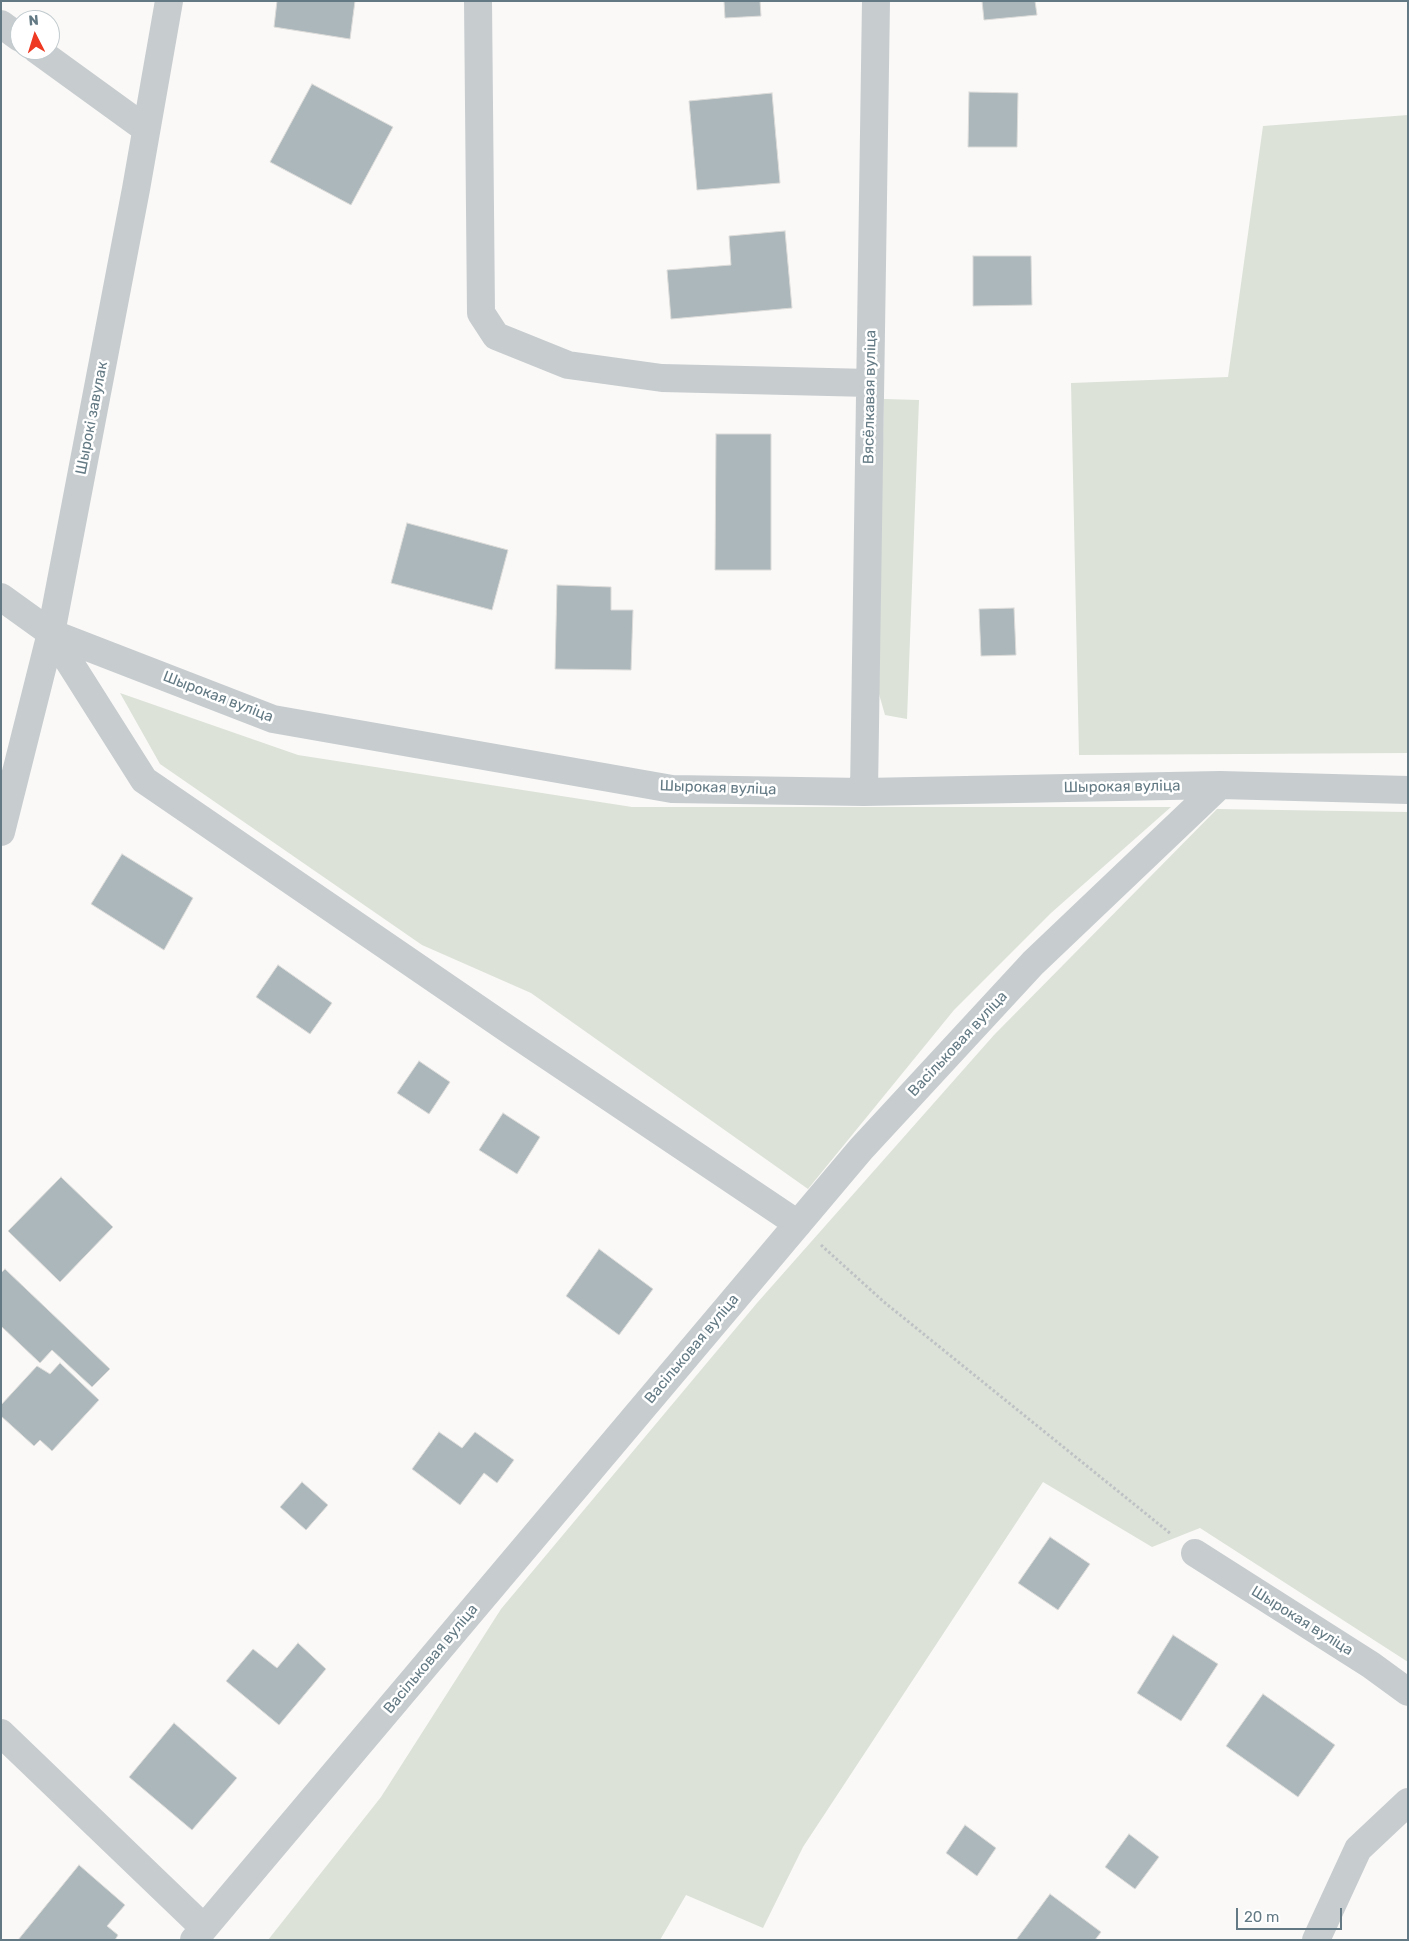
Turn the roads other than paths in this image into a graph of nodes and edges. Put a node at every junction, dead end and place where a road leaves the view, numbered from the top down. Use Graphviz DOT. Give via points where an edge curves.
graph roads {
  1 [pos="169,1"];
  2 [pos="478,1"];
  3 [pos="876,1"];
  4 [pos="51,60"];
  5 [pos="146,129"];
  6 [pos="870,383"];
  7 [pos="1,597"];
  8 [pos="51,633"];
  9 [pos="1220,785"];
  10 [pos="1408,790"];
  11 [pos="864,792"];
  12 [pos="1,832"];
  13 [pos="798,1224"];
  14 [pos="1195,1553"];
  15 [pos="1408,1692"];
  16 [pos="1,1733"];
  17 [pos="1408,1802"];
  18 [pos="1358,1849"];
  19 [pos="199,1934"];
  20 [pos="1294,1940"];
  21 [pos="1316,1940"];
  1 -- 5 [label="street, Шырокі завулак"];
  2 -- 6 [label="street" via="481,313 496,336 568,366 662,378"];
  3 -- 6 [label="street, Вясёлкавая вуліца"];
  4 -- 5 [label="street"];
  5 -- 8 [label="street, Шырокі завулак"];
  6 -- 11 [label="street, Вясёлкавая вуліца"];
  7 -- 8 [label="street, Шырокая вуліца"];
  8 -- 11 [label="street, Шырокая вуліца" via="273,719 672,789"];
  8 -- 12 [label="street, Шырокі завулак"];
  8 -- 13 [label="street" via="144,780"];
  9 -- 10 [label="street, Шырокая вуліца"];
  9 -- 11 [label="street, Шырокая вуліца"];
  9 -- 13 [label="street, Васільковая вуліца" via="1033,963 861,1149"];
  13 -- 19 [label="street, Васільковая вуліца"];
  14 -- 15 [label="street, Шырокая вуліца"];
  16 -- 19 [label="street"];
  17 -- 18 [label="street"];
  18 -- 20 [label="street"];
  18 -- 21 [label="street"];
}
